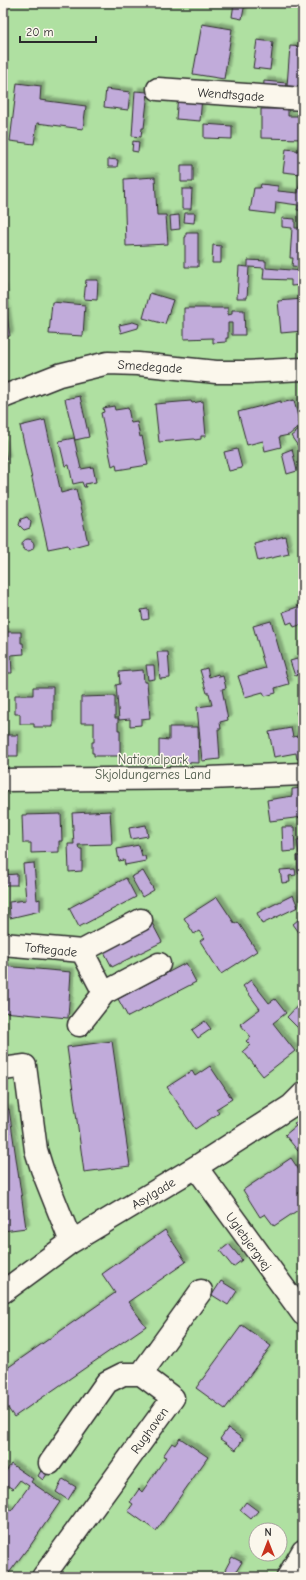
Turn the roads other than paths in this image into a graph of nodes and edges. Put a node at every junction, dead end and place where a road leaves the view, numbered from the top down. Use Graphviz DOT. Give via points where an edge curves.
graph roads {
  1 [pos="158,88"];
  2 [pos="303,99"];
  3 [pos="303,368"];
  4 [pos="3,397"];
  5 [pos="303,774"];
  6 [pos="3,780"];
  7 [pos="141,920"];
  8 [pos="3,944"];
  9 [pos="82,951"];
  10 [pos="159,964"];
  11 [pos="104,993"];
  12 [pos="79,1025"];
  13 [pos="3,1069"];
  14 [pos="303,1094"];
  15 [pos="196,1167"];
  16 [pos="71,1242"];
  17 [pos="200,1291"];
  18 [pos="3,1292"];
  19 [pos="303,1314"];
  20 [pos="141,1374"];
  21 [pos="50,1463"];
  22 [pos="303,1551"];
  23 [pos="43,1577"];
  24 [pos="288,1577"];
  1 -- 2 [label="street, Wendtsgade"];
  3 -- 4 [label="street, Smedegade" via="216,372 138,364 108,364 59,375"];
  5 -- 6 [label="street" via="209,778"];
  7 -- 9 [label="street"];
  8 -- 9 [label="street, Toftegade"];
  9 -- 11 [label="street, Toftegade"];
  10 -- 11 [label="street"];
  11 -- 12 [label="street"];
  13 -- 16 [label="street" via="25,1066 36,1150"];
  14 -- 15 [label="street, Asylgade" via="291,1106"];
  15 -- 16 [label="street, Asylgade"];
  15 -- 19 [label="street, Uglebjergvej"];
  16 -- 18 [label="street, Asylgade"];
  17 -- 20 [label="street"];
  20 -- 21 [label="street" via="123,1374 107,1382"];
  20 -- 23 [label="street, Rughaven" via="173,1398"];
  22 -- 24 [label="street"];
}
